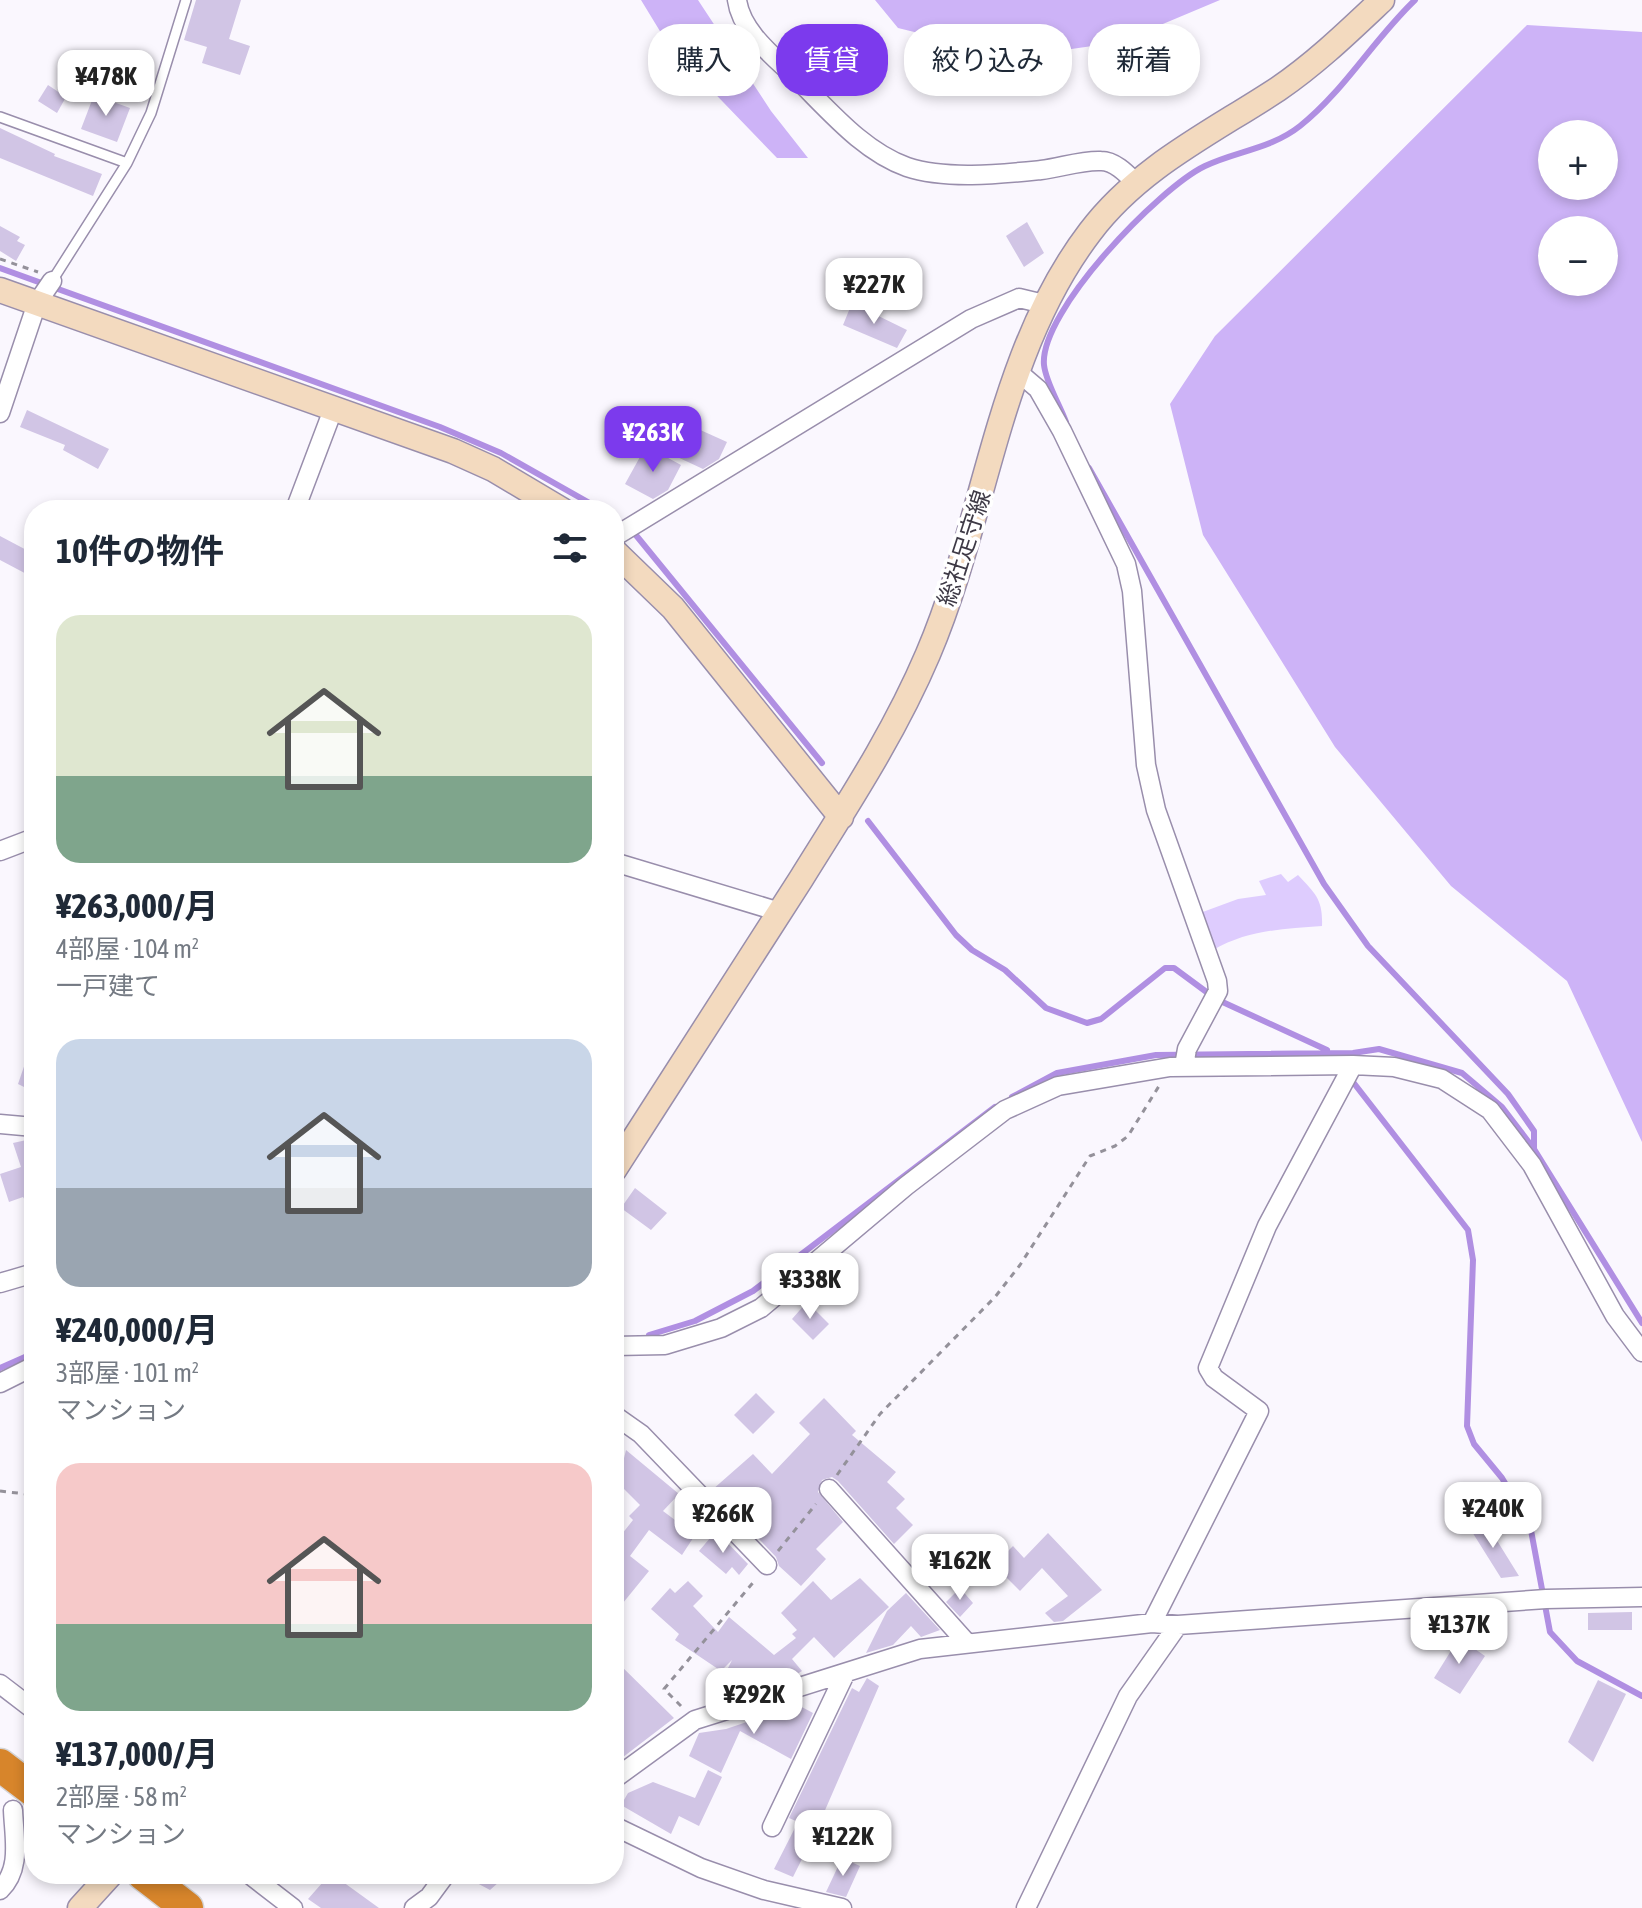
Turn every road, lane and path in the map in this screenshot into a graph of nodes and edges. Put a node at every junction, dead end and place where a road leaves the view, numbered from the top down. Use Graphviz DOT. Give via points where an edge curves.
graph roads {
  1 [pos="186,0"];
  2 [pos="737,0"];
  3 [pos="1382,0"];
  4 [pos="0,117"];
  5 [pos="127,163"];
  6 [pos="1136,183"];
  7 [pos="0,259"];
  8 [pos="47,288"];
  9 [pos="0,290"];
  10 [pos="1044,304"];
  11 [pos="1018,372"];
  12 [pos="334,407"];
  13 [pos="0,413"];
  14 [pos="299,500"];
  15 [pos="545,500"];
  16 [pos="624,535"];
  17 [pos="624,539"];
  18 [pos="841,817"];
  19 [pos="24,842"];
  20 [pos="0,851"];
  21 [pos="624,865"];
  22 [pos="780,912"];
  23 [pos="1182,1060"];
  24 [pos="1353,1065"];
  25 [pos="0,1124"];
  26 [pos="24,1126"];
  27 [pos="624,1154"];
  28 [pos="24,1276"];
  29 [pos="0,1283"];
  30 [pos="624,1346"];
  31 [pos="1642,1352"];
  32 [pos="24,1371"];
  33 [pos="0,1383"];
  34 [pos="624,1422"];
  35 [pos="829,1489"];
  36 [pos="0,1491"];
  37 [pos="24,1494"];
  38 [pos="767,1565"];
  39 [pos="1642,1597"];
  40 [pos="1152,1623"];
  41 [pos="1178,1625"];
  42 [pos="967,1643"];
  43 [pos="845,1674"];
  44 [pos="0,1684"];
  45 [pos="24,1702"];
  46 [pos="695,1720"];
  47 [pos="0,1765"];
  48 [pos="624,1772"];
  49 [pos="24,1801"];
  50 [pos="772,1827"];
  51 [pos="624,1831"];
  52 [pos="102,1884"];
  53 [pos="156,1884"];
  54 [pos="262,1884"];
  55 [pos="439,1884"];
  56 [pos="0,1890"];
  57 [pos="80,1908"];
  58 [pos="187,1908"];
  59 [pos="293,1908"];
  60 [pos="414,1908"];
  61 [pos="842,1908"];
  62 [pos="1026,1908"];
  1 -- 5 [label="lane" via="151,113"];
  2 -- 6 [label="street" via="761,43 855,135 885,157 910,168 952,173 1103,161"];
  3 -- 6 [label="main road, 総社足守線" via="1313,62"];
  4 -- 5 [label="lane"];
  5 -- 8 [label="lane"];
  6 -- 10 [label="main road, 総社足守線" via="1092,229"];
  7 -- 8 [label="path"];
  8 -- 9 [label="main road"];
  8 -- 12 [label="main road"];
  8 -- 13 [label="street"];
  10 -- 11 [label="main road, 総社足守線"];
  10 -- 16 [label="street" via="1019,298 971,319"];
  11 -- 18 [label="main road, 総社足守線" via="928,653 899,717"];
  11 -- 23 [label="street" via="1038,389 1062,431 1126,564 1146,765 1215,997"];
  12 -- 14 [label="street"];
  12 -- 15 [label="main road" via="493,469"];
  17 -- 18 [label="main road"];
  18 -- 22 [label="main road, 総社足守線"];
  19 -- 20 [label="street"];
  21 -- 22 [label="street"];
  22 -- 27 [label="main road, 総社足守線"];
  23 -- 24 [label="street"];
  23 -- 30 [label="street" via="1058,1086 1005,1110 761,1308 721,1328 665,1345"];
  23 -- 35 [label="path" via="1128,1136 1093,1152 995,1297 880,1414"];
  24 -- 31 [label="street" via="1394,1067 1442,1079 1490,1110 1532,1165 1615,1316"];
  24 -- 40 [label="street" via="1267,1226 1208,1368 1259,1411"];
  25 -- 26 [label="street"];
  28 -- 29 [label="street"];
  32 -- 33 [label="street"];
  34 -- 38 [label="street"];
  35 -- 38 [label="path"];
  35 -- 42 [label="street"];
  36 -- 37 [label="path"];
  38 -- 46 [label="path" via="664,1689"];
  39 -- 41 [label="street"];
  40 -- 41 [label="street"];
  40 -- 42 [label="street"];
  41 -- 62 [label="street" via="1128,1696"];
  42 -- 43 [label="street" via="920,1649"];
  43 -- 46 [label="street"];
  43 -- 50 [label="street"];
  44 -- 45 [label="street"];
  46 -- 48 [label="street"];
  47 -- 49 [label="highway"];
  49 -- 56 [label="street" via="16,1865"];
  51 -- 61 [label="street" via="701,1868"];
  52 -- 57 [label="main road"];
  53 -- 58 [label="highway"];
  54 -- 59 [label="street"];
  55 -- 60 [label="street"];
}
